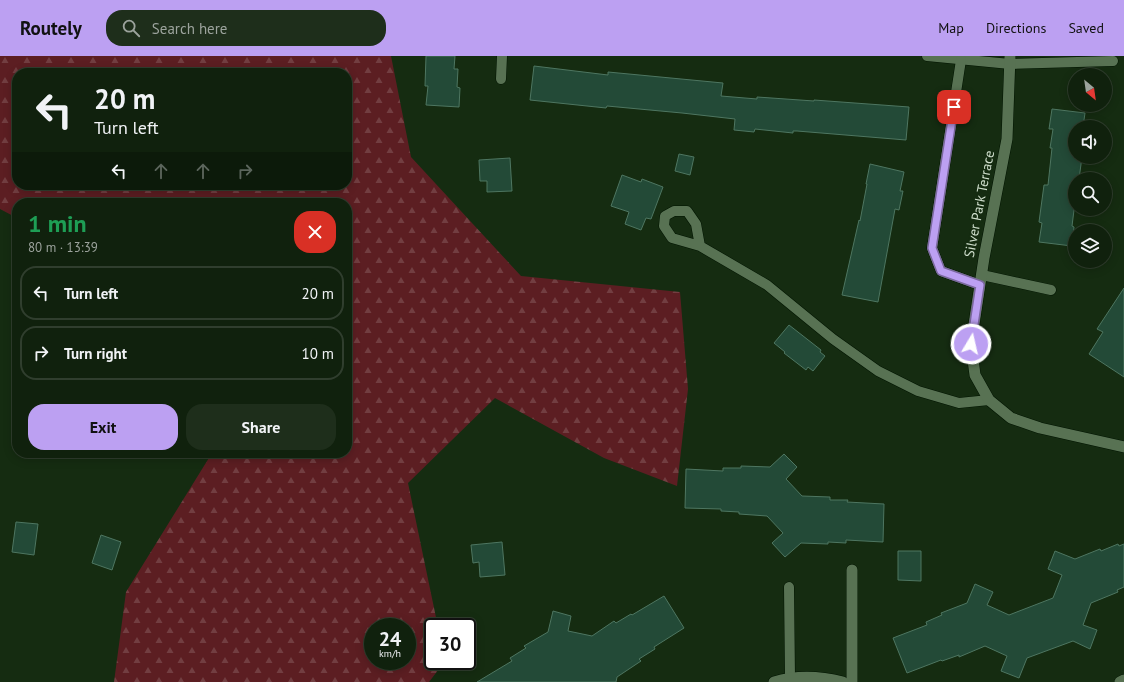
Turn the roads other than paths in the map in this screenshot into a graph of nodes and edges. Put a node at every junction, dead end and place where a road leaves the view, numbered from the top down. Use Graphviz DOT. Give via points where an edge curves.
graph roads {
  1 [pos="502,56"];
  2 [pos="927,56"];
  3 [pos="961,60"];
  4 [pos="1010,60"];
  5 [pos="1113,61"];
  6 [pos="501,79"];
  7 [pos="700,246"];
  8 [pos="981,280"];
  9 [pos="1051,290"];
  10 [pos="989,400"];
  11 [pos="1124,447"];
  12 [pos="852,570"];
  13 [pos="789,587"];
  14 [pos="790,678"];
  15 [pos="1124,680"];
  16 [pos="774,682"];
  17 [pos="843,682"];
  18 [pos="852,682"];
  19 [pos="1120,682"];
  1 -- 6 [label="lane"];
  2 -- 3 [label="lane"];
  3 -- 4 [label="lane"];
  3 -- 8 [label="lane" via="932,248 941,271"];
  4 -- 5 [label="lane"];
  4 -- 8 [label="street, Silver Park Terrace" via="1006,139"];
  7 -- 10 [label="lane" via="767,285 833,339 878,371 918,391 959,403"];
  8 -- 9 [label="lane"];
  8 -- 10 [label="street, Silver Park Terrace" via="971,344 975,375"];
  10 -- 11 [label="street, Silver Park Terrace" via="1011,418 1040,428"];
  12 -- 18 [label="street"];
  13 -- 14 [label="lane"];
  14 -- 16 [label="street"];
  14 -- 17 [label="street" via="803,676"];
  15 -- 19 [label="street"];
}
